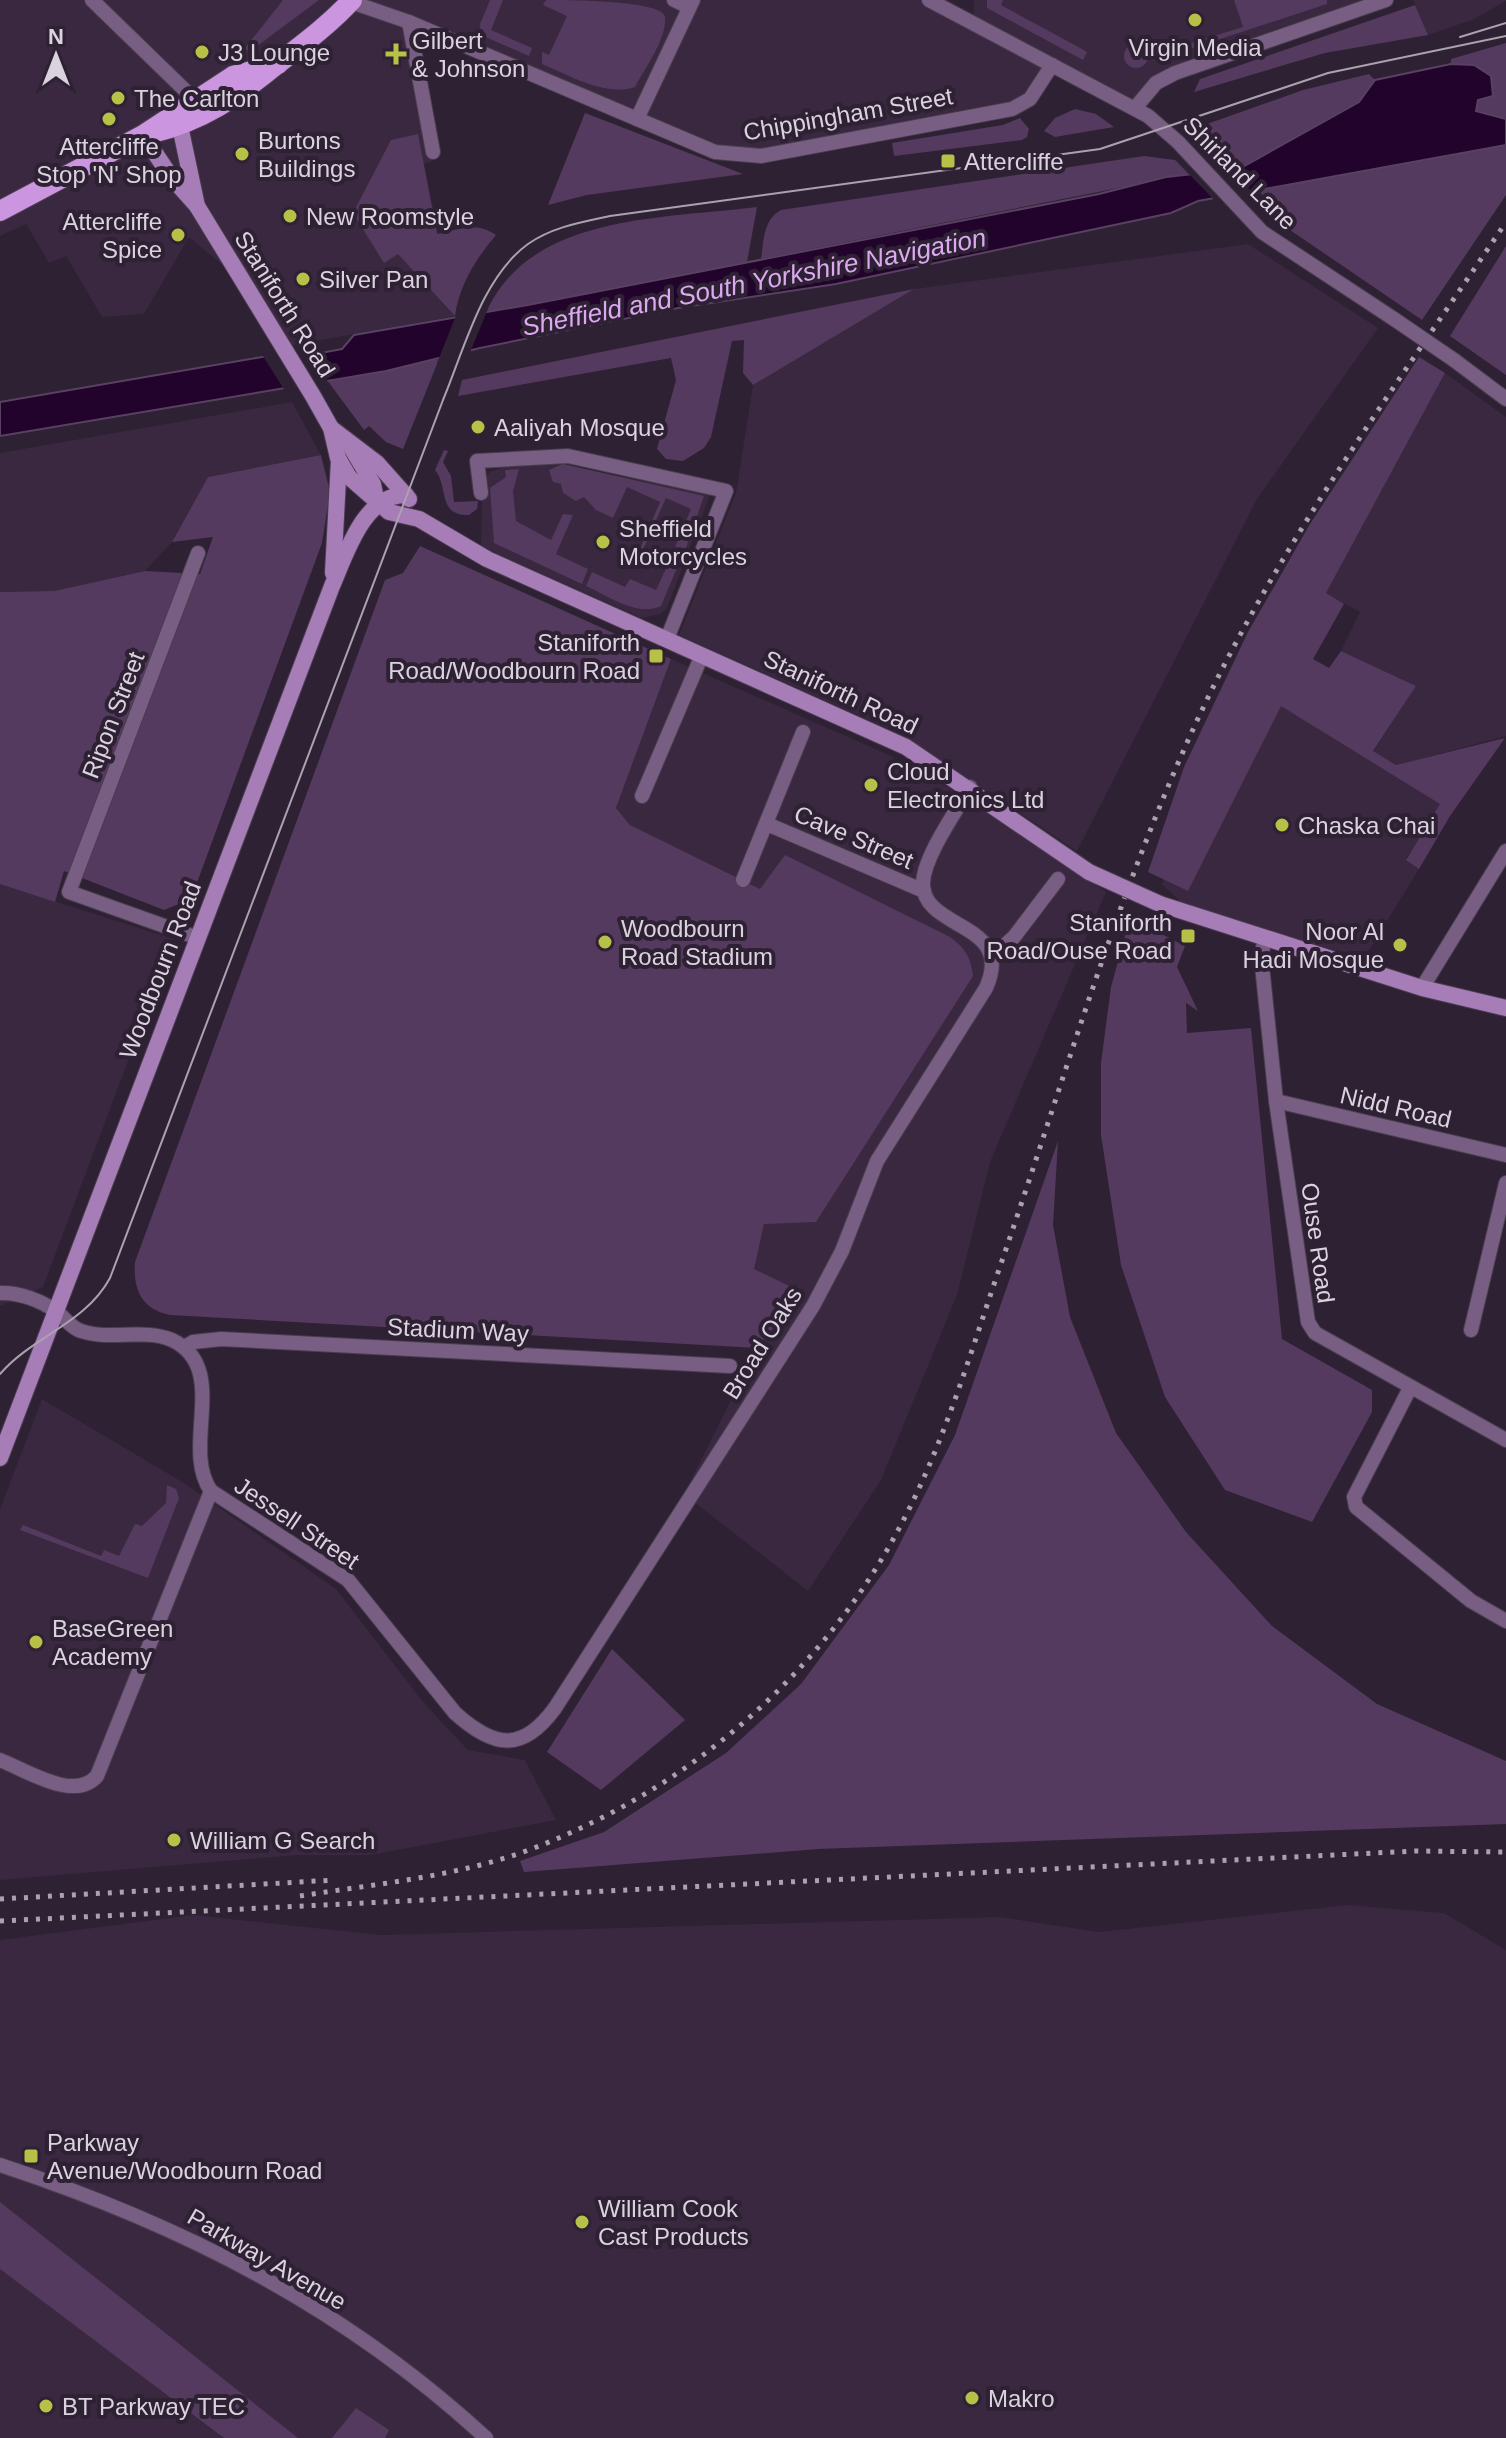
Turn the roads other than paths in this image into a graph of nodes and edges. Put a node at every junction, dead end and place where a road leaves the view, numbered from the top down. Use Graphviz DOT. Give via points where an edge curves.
graph roads {
  1 [pos="92,0"];
  2 [pos="674,0"];
  3 [pos="929,0"];
  4 [pos="1386,0"];
  5 [pos="351,1"];
  6 [pos="691,4"];
  7 [pos="409,22"];
  8 [pos="278,64"];
  9 [pos="1052,65"];
  10 [pos="194,99"];
  11 [pos="1135,108"];
  12 [pos="637,119"];
  13 [pos="174,121"];
  14 [pos="143,135"];
  15 [pos="433,152"];
  16 [pos="197,206"];
  17 [pos="0,211"];
  18 [pos="1506,399"];
  19 [pos="331,428"];
  20 [pos="349,443"];
  21 [pos="338,458"];
  22 [pos="481,493"];
  23 [pos="406,495"];
  24 [pos="377,504"];
  25 [pos="419,519"];
  26 [pos="198,553"];
  27 [pos="332,586"];
  28 [pos="667,639"];
  29 [pos="702,655"];
  30 [pos="803,732"];
  31 [pos="970,787"];
  32 [pos="642,796"];
  33 [pos="767,824"];
  34 [pos="1506,851"];
  35 [pos="1058,879"];
  36 [pos="743,880"];
  37 [pos="924,891"];
  38 [pos="198,938"];
  39 [pos="1265,939"];
  40 [pos="992,957"];
  41 [pos="1422,988"];
  42 [pos="1506,1008"];
  43 [pos="1276,1101"];
  44 [pos="1506,1155"];
  45 [pos="1506,1183"];
  46 [pos="0,1293"];
  47 [pos="56,1311"];
  48 [pos="1471,1330"];
  49 [pos="184,1347"];
  50 [pos="730,1366"];
  51 [pos="1410,1388"];
  52 [pos="1506,1440"];
  53 [pos="0,1458"];
  54 [pos="211,1491"];
  55 [pos="1506,1621"];
  56 [pos="532,1734"];
  57 [pos="0,1760"];
  58 [pos="0,2165"];
  59 [pos="486,2438"];
  1 -- 10 [label="street"];
  2 -- 6 [label="street"];
  3 -- 9 [label="street, Shirland Lane"];
  4 -- 11 [label="street" via="1175,73 1156,83"];
  5 -- 7 [label="street, Chippingham Street"];
  5 -- 8 [label="main road"];
  6 -- 12 [label="street"];
  7 -- 12 [label="street, Chippingham Street"];
  7 -- 15 [label="street"];
  8 -- 10 [label="main road" via="233,76"];
  8 -- 13 [label="main road" via="245,93"];
  9 -- 11 [label="street, Shirland Lane"];
  9 -- 12 [label="street, Chippingham Street" via="1030,99 1012,109 761,156 715,152"];
  10 -- 13 [label="main road"];
  11 -- 18 [label="street, Shirland Lane, bridge" via="1158,124 1262,232"];
  13 -- 14 [label="main road"];
  13 -- 16 [label="main road, Staniforth Road"];
  14 -- 16 [label="main road, Staniforth Road"];
  14 -- 17 [label="main road"];
  16 -- 19 [label="main road, Staniforth Road"];
  19 -- 20 [label="main road, Staniforth Road"];
  19 -- 21 [label="main road, Staniforth Road"];
  20 -- 23 [label="main road, Staniforth Road" via="377,463"];
  20 -- 24 [label="main road" via="373,484"];
  21 -- 24 [label="main road, Staniforth Road"];
  21 -- 27 [label="main road"];
  22 -- 28 [label="street" via="477,461 558,455 726,491"];
  23 -- 24 [label="main road"];
  23 -- 25 [label="main road, Staniforth Road"];
  24 -- 25 [label="main road, Staniforth Road" via="398,516"];
  24 -- 27 [label="main road, Woodbourn Road"];
  25 -- 28 [label="main road, Staniforth Road" via="487,559"];
  26 -- 38 [label="street, Ripon Street" via="69,892"];
  27 -- 38 [label="main road, Woodbourn Road"];
  28 -- 29 [label="main road, Staniforth Road"];
  29 -- 31 [label="main road, Staniforth Road" via="906,747"];
  29 -- 32 [label="street"];
  30 -- 33 [label="street"];
  31 -- 37 [label="street" via="926,866"];
  31 -- 39 [label="main road, Staniforth Road, bridge" via="1089,872 1160,904"];
  33 -- 36 [label="street"];
  33 -- 37 [label="street, Cave Street"];
  34 -- 41 [label="street"];
  35 -- 40 [label="street"];
  37 -- 40 [label="street" via="933,907 972,932"];
  38 -- 47 [label="main road, Woodbourn Road"];
  39 -- 41 [label="main road, Staniforth Road"];
  39 -- 43 [label="street, Ouse Road" via="1261,956"];
  40 -- 56 [label="street, Broad Oaks" via="993,973 986,988 877,1161 842,1251 813,1306 555,1708"];
  41 -- 42 [label="main road, Staniforth Road"];
  43 -- 44 [label="street, Nidd Road"];
  43 -- 51 [label="street, Ouse Road" via="1308,1322 1315,1333"];
  45 -- 48 [label="street"];
  46 -- 47 [label="street" via="21,1295"];
  47 -- 49 [label="street" via="82,1331 153,1336"];
  47 -- 53 [label="main road, Woodbourn Road"];
  49 -- 50 [label="street, Stadium Way" via="221,1339"];
  49 -- 54 [label="street, Jessell Street" via="200,1370 200,1473"];
  51 -- 52 [label="street, Ouse Road"];
  51 -- 55 [label="street" via="1354,1497 1356,1507 1471,1601"];
  54 -- 56 [label="street, Jessell Street" via="348,1580 471,1727 501,1741"];
  54 -- 57 [label="street" via="97,1776 88,1786 73,1789"];
  58 -- 59 [label="street, Parkway Avenue" via="159,2222 277,2284 395,2362"];
}
